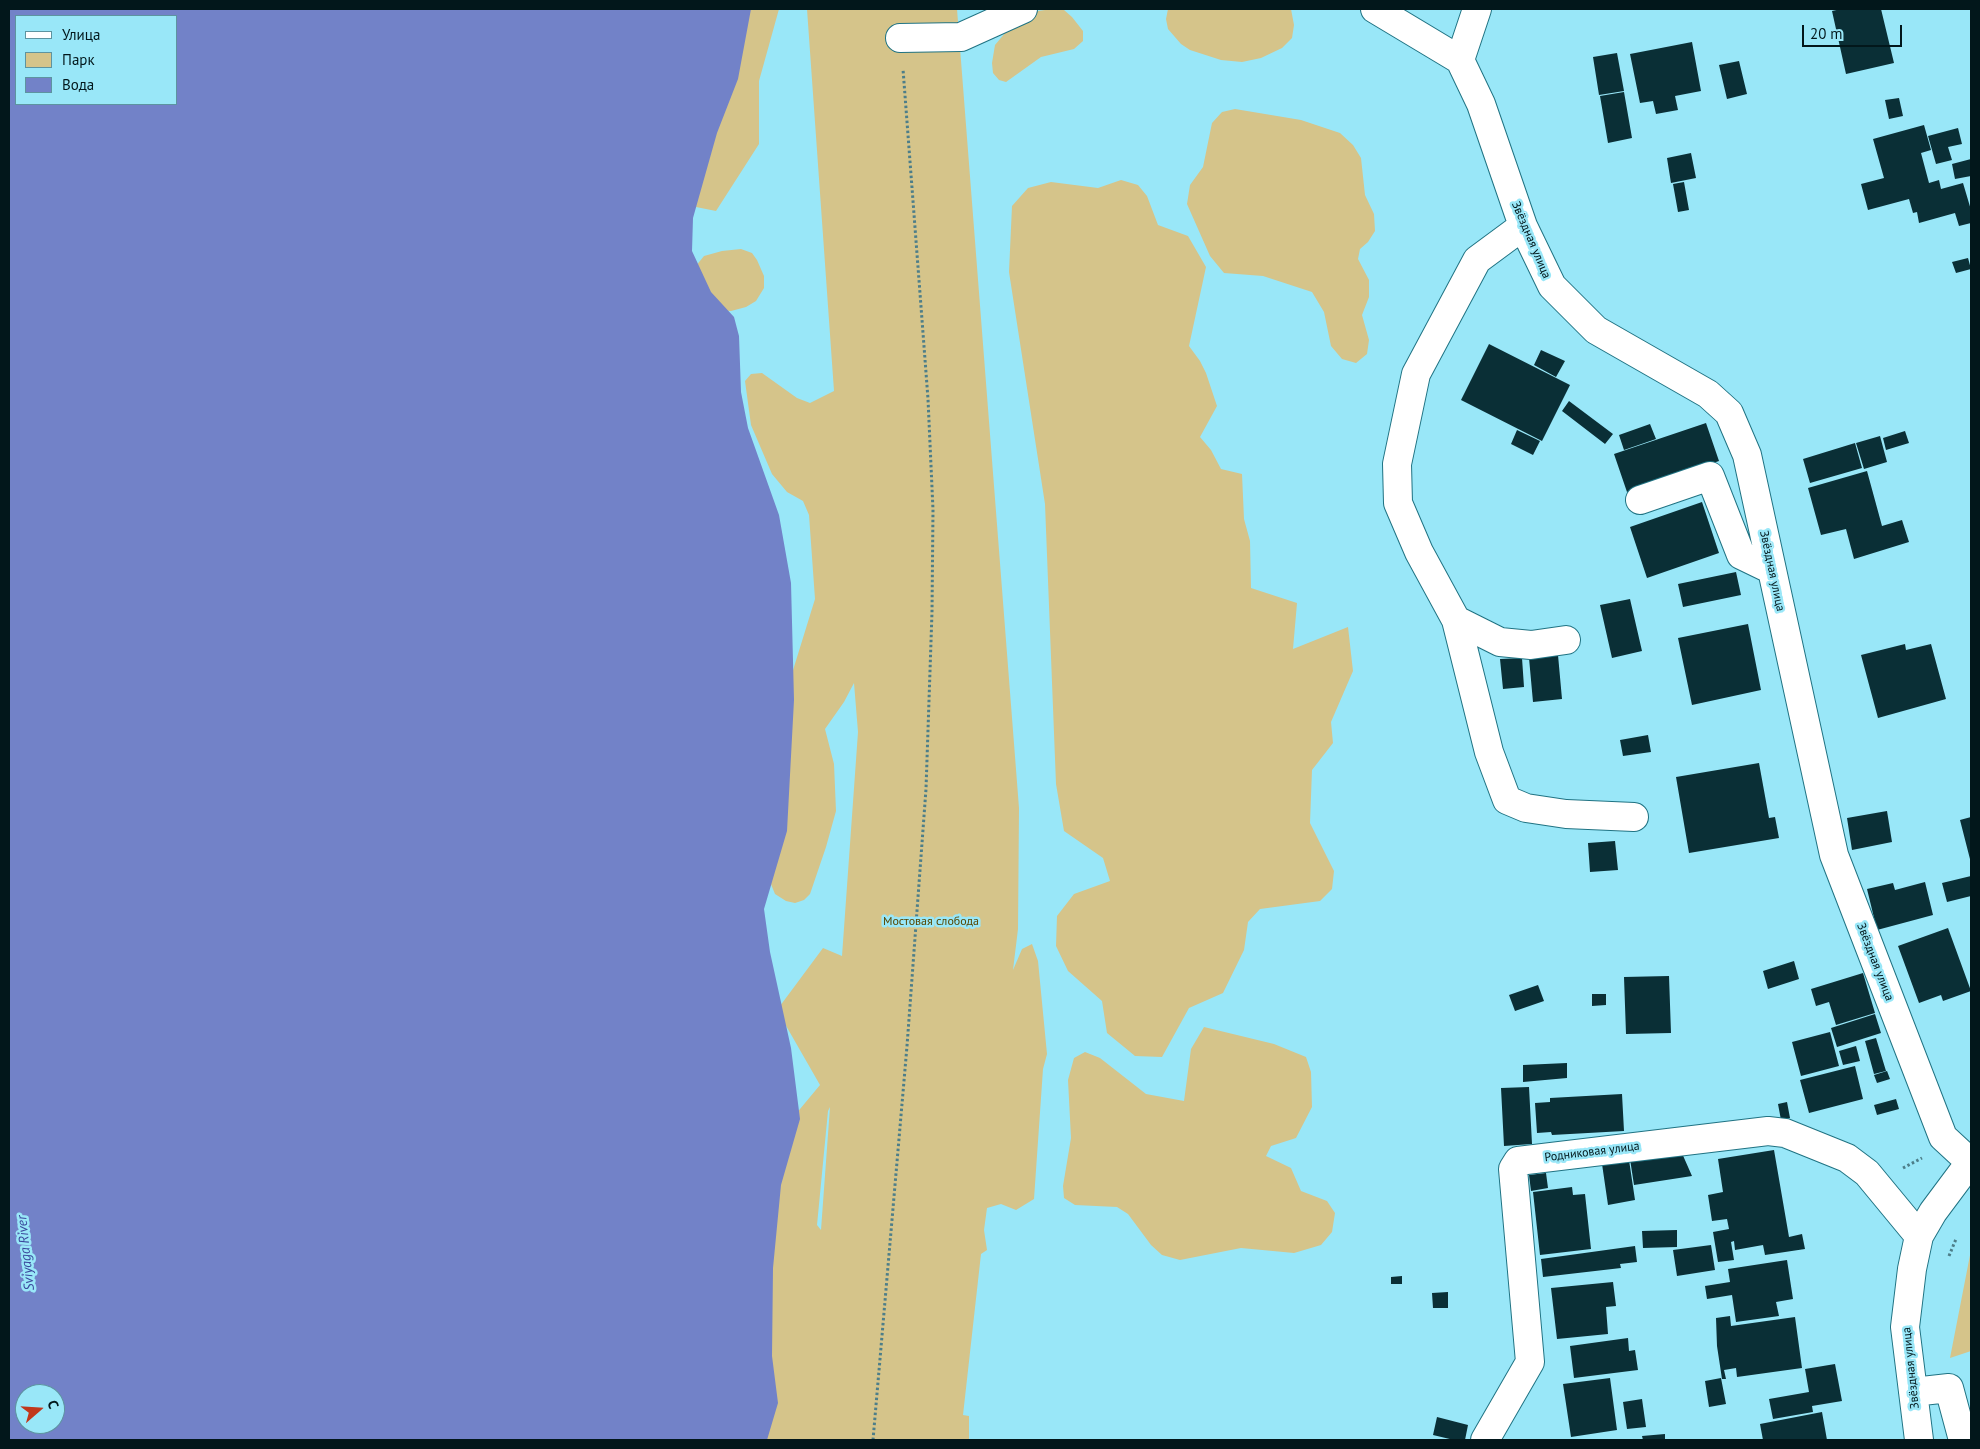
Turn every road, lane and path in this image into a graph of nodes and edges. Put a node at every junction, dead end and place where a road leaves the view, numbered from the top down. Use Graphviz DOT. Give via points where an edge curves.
graph roads {
  1 [pos="1023,9"];
  2 [pos="1375,9"];
  3 [pos="1477,9"];
  4 [pos="900,38"];
  5 [pos="1460,60"];
  6 [pos="1523,226"];
  7 [pos="1640,500"];
  8 [pos="1772,570"];
  9 [pos="1456,620"];
  10 [pos="1566,640"];
  11 [pos="1634,816"];
  12 [pos="1971,1161"];
  13 [pos="1920,1236"];
  14 [pos="1956,1238"];
  15 [pos="1947,1264"];
  16 [pos="1914,1392"];
  17 [pos="873,1440"];
  18 [pos="1485,1440"];
  19 [pos="1919,1440"];
  20 [pos="1963,1440"];
  1 -- 4 [label="street" via="961,36"];
  2 -- 5 [label="street"];
  3 -- 5 [label="street"];
  4 -- 17 [label="path" via="928,399 933,510 932,612 924,809"];
  5 -- 6 [label="street, Звёздная улица" via="1481,104"];
  6 -- 8 [label="street, Звёздная улица" via="1552,286 1596,330 1708,394 1729,413 1747,455"];
  6 -- 9 [label="street" via="1477,260 1416,374 1397,464 1398,503 1418,552"];
  7 -- 8 [label="street" via="1710,476 1741,555"];
  8 -- 12 [label="street, Звёздная улица" via="1834,855 1943,1137"];
  9 -- 10 [label="street" via="1500,642 1531,645"];
  9 -- 11 [label="street" via="1489,752 1507,800 1526,808 1566,814"];
  12 -- 13 [label="street, Звёздная улица" via="1933,1212"];
  13 -- 16 [label="street, Звёздная улица" via="1912,1269 1905,1327"];
  13 -- 18 [label="street, Родниковая улица" via="1867,1173 1847,1158 1785,1133 1768,1131 1518,1161 1513,1169 1530,1362"];
  14 -- 15 [label="path"];
  16 -- 19 [label="street, Звёздная улица"];
  16 -- 20 [label="street" via="1949,1388"];
}
